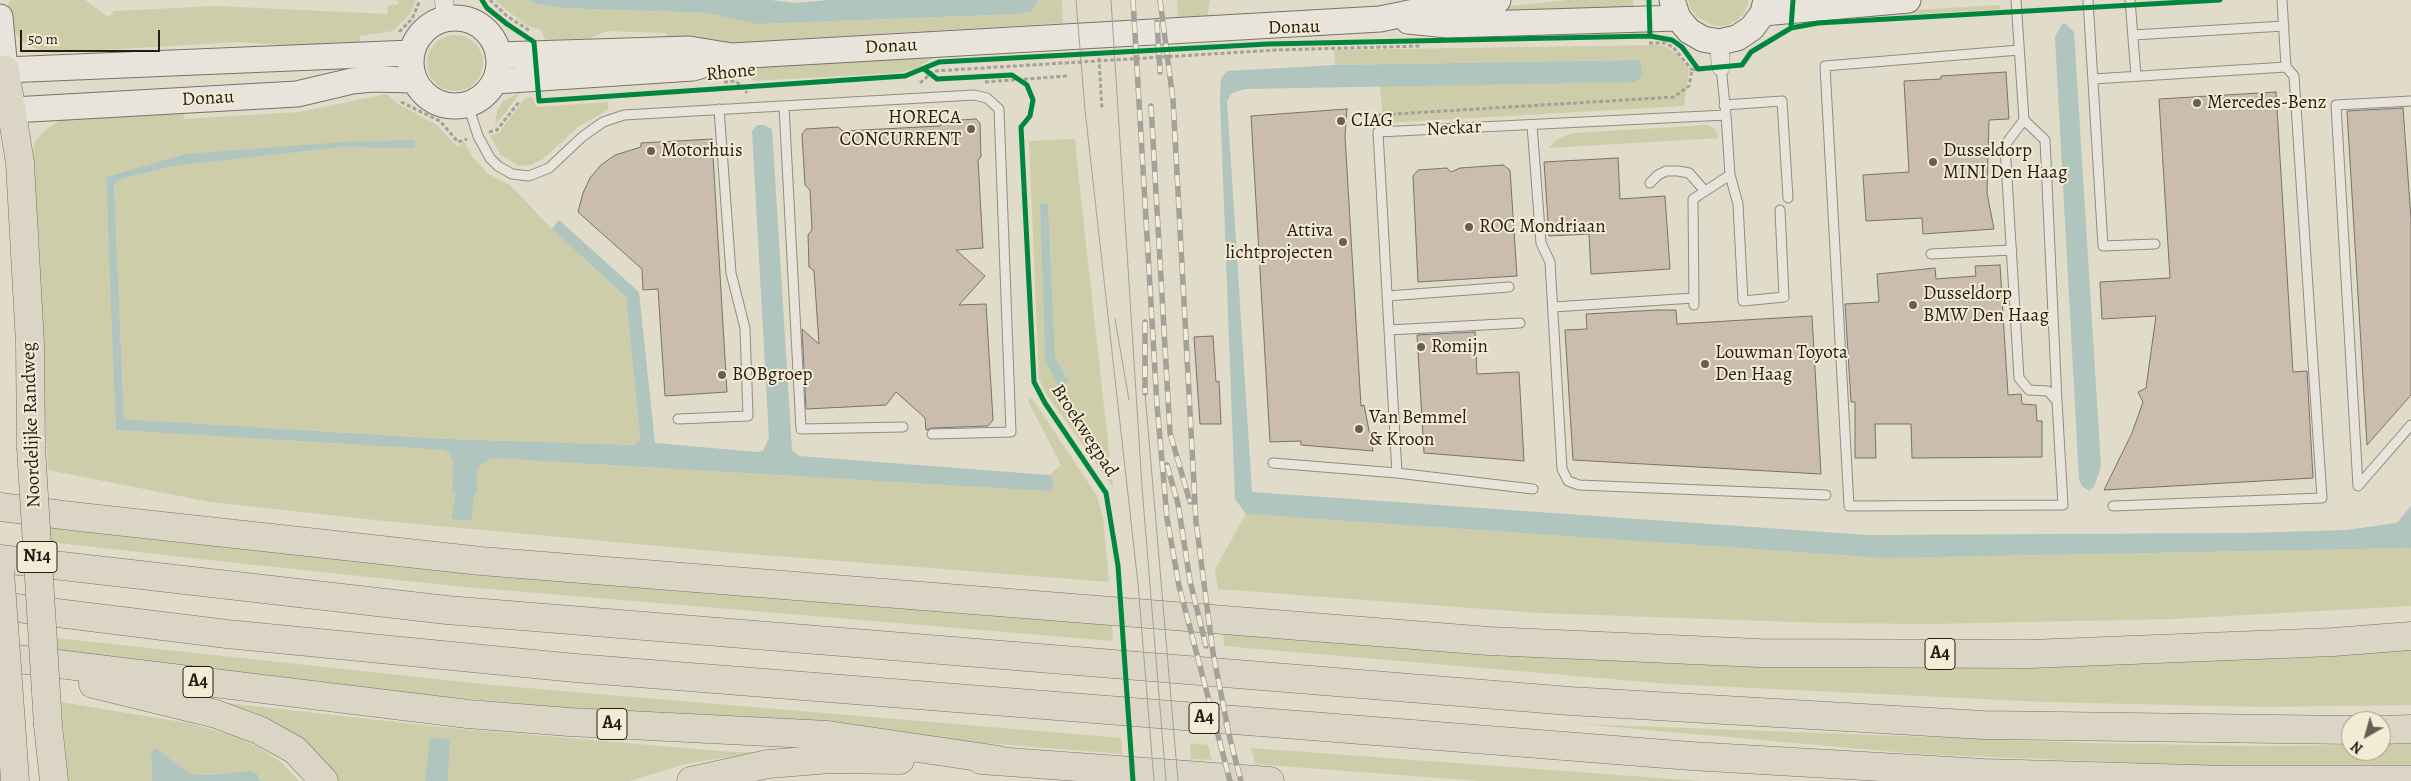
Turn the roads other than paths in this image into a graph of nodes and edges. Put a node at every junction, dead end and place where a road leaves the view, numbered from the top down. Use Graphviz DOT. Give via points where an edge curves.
graph roads {
  1 [pos="1498,0"];
  2 [pos="1908,0"];
  3 [pos="2016,0"];
  4 [pos="2088,0"];
  5 [pos="2130,0"];
  6 [pos="2282,0"];
  7 [pos="1764,6"];
  8 [pos="1675,9"];
  9 [pos="445,10"];
  10 [pos="0,17"];
  11 [pos="2284,26"];
  12 [pos="1381,33"];
  13 [pos="2133,35"];
  14 [pos="1719,42"];
  15 [pos="2019,50"];
  16 [pos="411,53"];
  17 [pos="498,55"];
  18 [pos="732,56"];
  19 [pos="1721,67"];
  20 [pos="2286,67"];
  21 [pos="2,70"];
  22 [pos="2136,76"];
  23 [pos="2093,79"];
  24 [pos="414,80"];
  25 [pos="495,81"];
  26 [pos="2411,101"];
  27 [pos="468,104"];
  28 [pos="1724,105"];
  29 [pos="784,106"];
  30 [pos="719,109"];
  31 [pos="6,111"];
  32 [pos="1726,115"];
  33 [pos="2024,120"];
  34 [pos="1532,125"];
  35 [pos="1730,175"];
  36 [pos="1650,183"];
  37 [pos="1705,190"];
  38 [pos="1788,198"];
  39 [pos="1780,210"];
  40 [pos="2155,244"];
  41 [pos="2012,250"];
  42 [pos="1931,254"];
  43 [pos="1509,286"];
  44 [pos="1387,296"];
  45 [pos="1553,307"];
  46 [pos="1520,324"];
  47 [pos="1389,330"];
  48 [pos="2057,401"];
  49 [pos="678,419"];
  50 [pos="2411,425"];
  51 [pos="902,427"];
  52 [pos="932,434"];
  53 [pos="1273,463"];
  54 [pos="1397,473"];
  55 [pos="1533,489"];
  56 [pos="1826,495"];
  57 [pos="0,498"];
  58 [pos="2112,506"];
  59 [pos="0,507"];
  60 [pos="71,516"];
  61 [pos="0,559"];
  62 [pos="0,571"];
  63 [pos="0,606"];
  64 [pos="2411,636"];
  65 [pos="0,658"];
  66 [pos="2411,729"];
  67 [pos="2341,730"];
  68 [pos="2391,730"];
  69 [pos="999,760"];
  70 [pos="2411,780"];
  71 [pos="16,781"];
  72 [pos="54,781"];
  73 [pos="324,781"];
  74 [pos="691,781"];
  75 [pos="1270,781"];
  1 -- 12 [label="main road, Donau" via="1448,5"];
  2 -- 7 [label="main road"];
  3 -- 15 [label="lane"];
  4 -- 23 [label="lane"];
  5 -- 13 [label="lane"];
  6 -- 11 [label="lane"];
  7 -- 14 [label="main road" via="1745,34"];
  8 -- 12 [label="main road, Donau" via="1650,19 1448,25"];
  8 -- 14 [label="main road" via="1695,36"];
  9 -- 16 [label="main road" via="421,34"];
  9 -- 17 [label="main road" via="480,26 492,38"];
  10 -- 21 [label="main road, N14"];
  11 -- 13 [label="lane"];
  11 -- 20 [label="lane"];
  12 -- 18 [label="main road, Donau"];
  13 -- 22 [label="lane"];
  14 -- 19 [label="street"];
  15 -- 33 [label="lane"];
  15 -- 48 [label="lane" via="1825,66 1849,506 2063,505"];
  16 -- 21 [label="main road, Donau"];
  16 -- 24 [label="main road"];
  17 -- 18 [label="main road, Donau" via="535,48 689,49"];
  17 -- 25 [label="main road"];
  18 -- 25 [label="main road, Donau" via="693,68"];
  19 -- 28 [label="lane"];
  20 -- 22 [label="lane"];
  20 -- 58 [label="lane" via="2294,76 2322,498"];
  21 -- 31 [label="main road, Noordelijke Randweg / N14"];
  22 -- 23 [label="lane"];
  23 -- 40 [label="lane" via="2103,246"];
  24 -- 27 [label="main road" via="425,96 436,102 449,106"];
  24 -- 31 [label="main road, Donau" via="352,81 297,94"];
  25 -- 27 [label="main road" via="487,93"];
  26 -- 50 [label="lane" via="2336,105 2358,486"];
  27 -- 30 [label="lane, Rhone" via="480,142 490,158 505,171 522,176 542,172 603,122 624,115"];
  28 -- 32 [label="lane"];
  28 -- 38 [label="lane" via="1782,102"];
  29 -- 30 [label="lane, Rhone"];
  29 -- 51 [label="lane" via="801,429"];
  29 -- 52 [label="lane, Rhone" via="974,95 987,98 999,109 1011,432"];
  30 -- 49 [label="lane" via="731,273 745,328 748,416"];
  31 -- 72 [label="main road, Noordelijke Randweg / N14, bridge" via="20,163 31,446"];
  32 -- 34 [label="lane, Neckar"];
  32 -- 35 [label="lane"];
  33 -- 41 [label="lane" via="2006,145"];
  33 -- 48 [label="lane" via="2045,140"];
  34 -- 44 [label="lane, Neckar" via="1378,132"];
  34 -- 45 [label="lane" via="1541,243 1550,262"];
  35 -- 37 [label="lane"];
  35 -- 39 [label="lane" via="1738,204 1743,300 1784,298"];
  36 -- 37 [label="lane" via="1666,171 1678,171 1689,173"];
  37 -- 45 [label="lane" via="1692,198 1694,302"];
  41 -- 42 [label="lane"];
  41 -- 48 [label="lane" via="2019,378 2028,390 2048,391"];
  43 -- 44 [label="lane"];
  44 -- 47 [label="lane"];
  45 -- 56 [label="lane" via="1562,469 1568,481 1579,485"];
  46 -- 47 [label="lane"];
  47 -- 54 [label="lane"];
  53 -- 54 [label="lane"];
  54 -- 55 [label="lane"];
  57 -- 60 [label="main road, A4"];
  59 -- 60 [label="main road, A4"];
  60 -- 64 [label="main road, A4" via="490,562 1238,622 1584,646 1813,654 2030,654"];
  61 -- 67 [label="main road" via="447,610 1570,701 1983,725"];
  62 -- 71 [label="main road, N14, bridge"];
  63 -- 70 [label="main road, A4" via="227,634 574,668 1691,756 1984,773 2228,780"];
  65 -- 69 [label="main road, A4" via="468,714 828,735"];
  65 -- 73 [label="main road, A4" via="216,714 258,730 295,750"];
  66 -- 68 [label="main road"];
  69 -- 74 [label="main road, A4" via="831,759 768,764"];
  69 -- 75 [label="main road, A4"];
}
